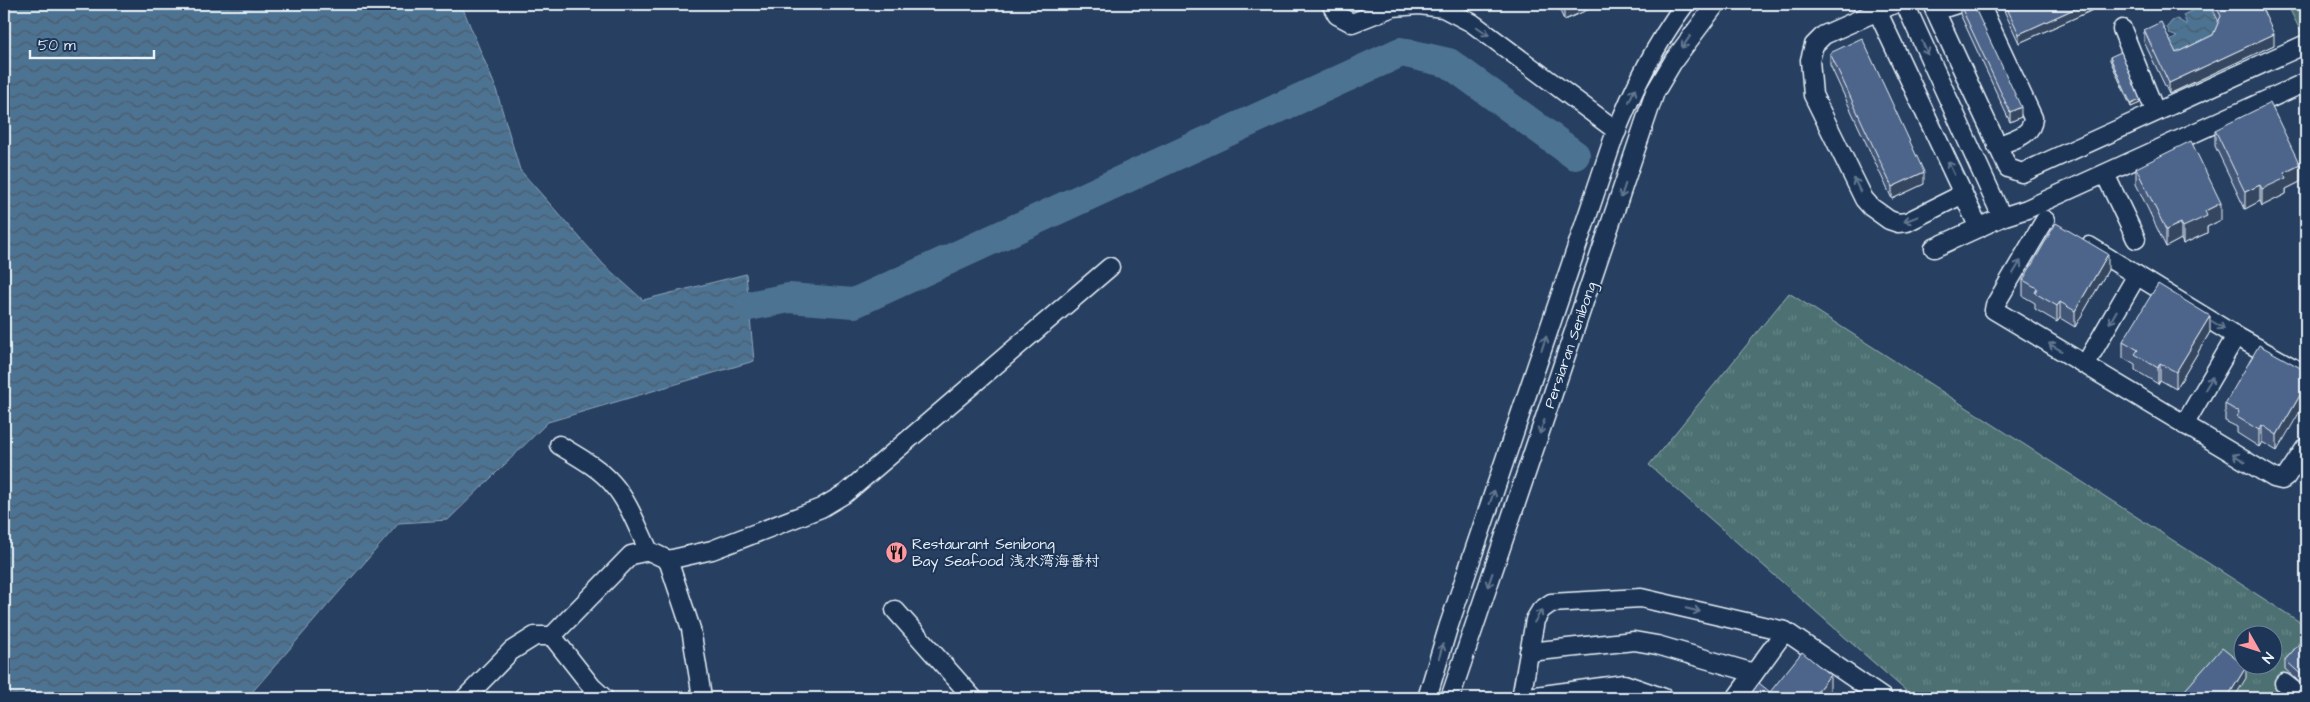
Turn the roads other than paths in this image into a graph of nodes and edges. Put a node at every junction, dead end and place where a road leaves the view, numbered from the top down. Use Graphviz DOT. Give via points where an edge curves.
graph roads {
  1 [pos="1331,4"];
  2 [pos="1685,4"];
  3 [pos="1716,4"];
  4 [pos="1894,4"];
  5 [pos="1905,4"];
  6 [pos="1957,4"];
  7 [pos="1980,4"];
  8 [pos="1876,7"];
  9 [pos="1933,8"];
  10 [pos="2122,29"];
  11 [pos="2306,44"];
  12 [pos="2306,82"];
  13 [pos="2155,111"];
  14 [pos="1615,136"];
  15 [pos="1997,146"];
  16 [pos="2105,174"];
  17 [pos="1963,194"];
  18 [pos="2027,209"];
  19 [pos="2002,216"];
  20 [pos="2045,220"];
  21 [pos="1979,228"];
  22 [pos="2136,240"];
  23 [pos="1934,248"];
  24 [pos="1110,267"];
  25 [pos="2137,275"];
  26 [pos="2236,336"];
  27 [pos="2085,365"];
  28 [pos="2306,375"];
  29 [pos="2184,425"];
  30 [pos="559,444"];
  31 [pos="2306,447"];
  32 [pos="649,551"];
  33 [pos="668,560"];
  34 [pos="895,610"];
  35 [pos="1785,631"];
  36 [pos="552,636"];
  37 [pos="1529,652"];
  38 [pos="1754,673"];
  39 [pos="2284,683"];
  40 [pos="465,698"];
  41 [pos="604,698"];
  42 [pos="699,698"];
  43 [pos="973,698"];
  44 [pos="1427,698"];
  45 [pos="1450,698"];
  46 [pos="1521,698"];
  47 [pos="1664,698"];
  48 [pos="1736,698"];
  49 [pos="1882,698"];
  50 [pos="2302,698"];
  1 -- 14 [label="street, one-way" via="1337,15 1352,23 1406,5 1437,7 1458,15 1498,41"];
  14 -- 2 [label="street, Persiaran Senibong, one-way" via="1655,48"];
  3 -- 45 [label="street, Persiaran Senibong, one-way" via="1674,60 1655,92"];
  4 -- 8 [label="street"];
  5 -- 19 [label="street, one-way"];
  6 -- 9 [label="street"];
  7 -- 15 [label="street" via="2033,118 2033,126 2027,134"];
  17 -- 8 [label="street, one-way"];
  17 -- 8 [label="street, one-way" via="1907,222 1898,223 1879,214 1864,199 1813,95 1810,60 1814,45 1824,35"];
  9 -- 15 [label="street"];
  10 -- 13 [label="street"];
  11 -- 13 [label="street"];
  12 -- 16 [label="street"];
  13 -- 15 [label="street" via="2022,173 2008,168"];
  44 -- 14 [label="street, Persiaran Senibong, one-way"];
  16 -- 18 [label="street"];
  16 -- 22 [label="street"];
  17 -- 21 [label="street"];
  18 -- 19 [label="street"];
  18 -- 20 [label="street"];
  19 -- 21 [label="street"];
  20 -- 25 [label="street"];
  27 -- 20 [label="street, one-way" via="1994,310"];
  21 -- 23 [label="street"];
  24 -- 33 [label="street" via="846,493 821,508 712,550"];
  25 -- 26 [label="street, one-way"];
  25 -- 27 [label="street, one-way"];
  26 -- 28 [label="street"];
  29 -- 26 [label="street, one-way"];
  27 -- 29 [label="street"];
  31 -- 29 [label="street, one-way" via="2282,480"];
  30 -- 32 [label="street" via="610,481"];
  32 -- 33 [label="street"];
  32 -- 36 [label="street" via="631,555"];
  33 -- 42 [label="street" via="691,629 701,691"];
  34 -- 43 [label="street"];
  37 -- 35 [label="street, one-way" via="1534,620 1551,603 1641,598"];
  35 -- 38 [label="street"];
  35 -- 49 [label="street"];
  36 -- 40 [label="street" via="535,636 511,651"];
  36 -- 41 [label="street"];
  37 -- 38 [label="street" via="1634,641"];
  37 -- 46 [label="street"];
  38 -- 48 [label="street"];
  39 -- 50 [label="street"];
  46 -- 47 [label="street" via="1624,684"];
}
